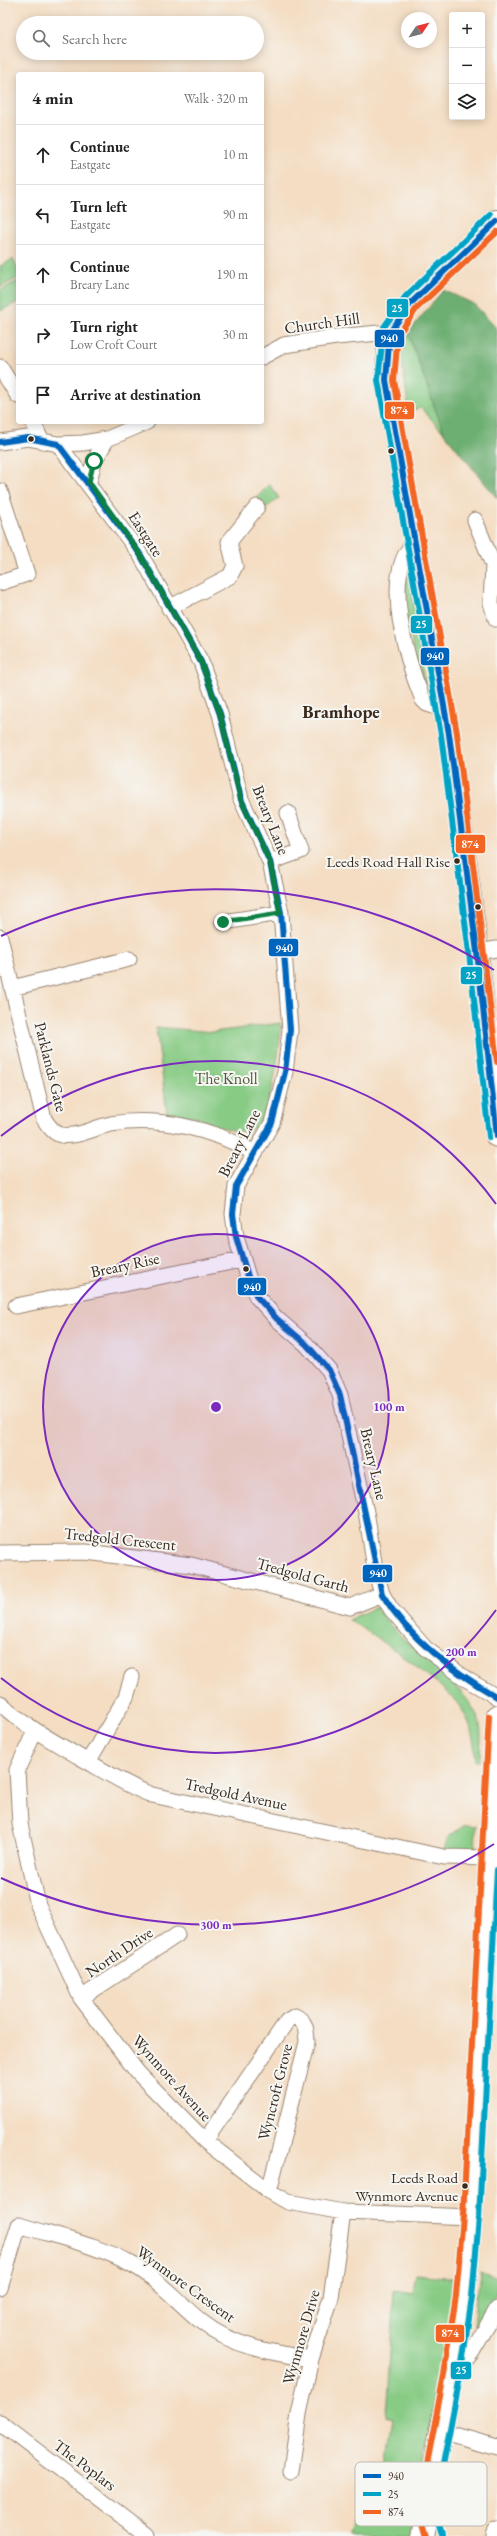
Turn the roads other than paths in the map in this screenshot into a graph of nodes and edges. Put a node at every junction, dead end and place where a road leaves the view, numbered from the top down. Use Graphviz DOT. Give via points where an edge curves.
graph roads {
  1 [pos="497,221"];
  2 [pos="390,332"];
  3 [pos="264,355"];
  4 [pos="0,367"];
  5 [pos="16,393"];
  6 [pos="34,424"];
  7 [pos="142,424"];
  8 [pos="107,439"];
  9 [pos="41,440"];
  10 [pos="0,442"];
  11 [pos="58,444"];
  12 [pos="89,482"];
  13 [pos="0,491"];
  14 [pos="257,507"];
  15 [pos="475,520"];
  16 [pos="495,565"];
  17 [pos="0,584"];
  18 [pos="169,608"];
  19 [pos="496,619"];
  20 [pos="288,813"];
  21 [pos="270,862"];
  22 [pos="280,913"];
  23 [pos="223,922"];
  24 [pos="1,942"];
  25 [pos="487,951"];
  26 [pos="129,959"];
  27 [pos="12,988"];
  28 [pos="497,1136"];
  29 [pos="255,1153"];
  30 [pos="242,1260"];
  31 [pos="16,1306"];
  32 [pos="0,1553"];
  33 [pos="235,1576"];
  34 [pos="382,1594"];
  35 [pos="132,1677"];
  36 [pos="497,1697"];
  37 [pos="0,1703"];
  38 [pos="497,1726"];
  39 [pos="35,1731"];
  40 [pos="88,1762"];
  41 [pos="488,1858"];
  42 [pos="177,1935"];
  43 [pos="81,1998"];
  44 [pos="205,2141"];
  45 [pos="269,2191"];
  46 [pos="343,2212"];
  47 [pos="471,2217"];
  48 [pos="1,2278"];
  49 [pos="497,2309"];
  50 [pos="311,2359"];
  51 [pos="452,2376"];
  52 [pos="0,2423"];
  53 [pos="440,2431"];
  54 [pos="497,2447"];
  55 [pos="435,2462"];
  56 [pos="291,2471"];
  57 [pos="424,2526"];
  58 [pos="430,2526"];
  59 [pos="148,2536"];
  60 [pos="422,2536"];
  61 [pos="433,2536"];
  1 -- 2 [label="highway" via="411,303"];
  2 -- 3 [label="street, Church Hill" via="284,345"];
  2 -- 25 [label="highway" via="386,380"];
  4 -- 5 [label="street"];
  6 -- 9 [label="street"];
  7 -- 8 [label="street"];
  8 -- 11 [label="street"];
  8 -- 12 [label="street" via="94,461"];
  9 -- 10 [label="street" via="28,438"];
  9 -- 11 [label="street"];
  11 -- 12 [label="street, Eastgate"];
  12 -- 18 [label="street, Eastgate" via="140,554"];
  13 -- 17 [label="street" via="27,574"];
  14 -- 18 [label="street" via="229,542 235,566 230,576"];
  15 -- 16 [label="street"];
  16 -- 19 [label="street" via="491,602"];
  18 -- 21 [label="street, Breary Lane" via="187,634 201,662 220,714 241,800"];
  20 -- 21 [label="street" via="301,851"];
  21 -- 22 [label="street, Breary Lane"];
  22 -- 23 [label="street"];
  22 -- 29 [label="street, Breary Lane" via="288,987 289,1037 285,1072 272,1124"];
  24 -- 27 [label="street, Parklands Gate"];
  25 -- 28 [label="highway"];
  26 -- 27 [label="street"];
  27 -- 29 [label="street, Parklands Gate" via="44,1119 49,1128 60,1135 74,1135 110,1124 158,1121 210,1134 239,1144"];
  29 -- 30 [label="street, Breary Lane" via="236,1186 232,1214"];
  30 -- 31 [label="street, Breary Rise"];
  30 -- 34 [label="street, Breary Lane" via="257,1297 329,1370 340,1395"];
  32 -- 33 [label="street, Tredgold Crescent" via="78,1552 140,1557 191,1565"];
  33 -- 34 [label="street, Tredgold Garth" via="340,1606 358,1605"];
  34 -- 36 [label="street, Breary Lane" via="391,1609 425,1648 466,1679"];
  35 -- 40 [label="street" via="126,1696"];
  37 -- 39 [label="street, Tredgold Avenue"];
  38 -- 41 [label="highway"];
  39 -- 40 [label="street, Tredgold Avenue"];
  39 -- 43 [label="street, Wynmore Avenue" via="17,1770 20,1824 38,1905"];
  40 -- 41 [label="street, Tredgold Avenue" via="126,1785 152,1795 444,1856"];
  41 -- 47 [label="highway"];
  42 -- 43 [label="street, North Drive"];
  43 -- 44 [label="street, Wynmore Avenue" via="138,2073"];
  44 -- 45 [label="street, Wynmore Avenue"];
  44 -- 45 [label="street, Wyncroft Grove" via="287,2021 295,2016 302,2020 306,2025 307,2042"];
  45 -- 46 [label="street, Wynmore Avenue" via="288,2202"];
  46 -- 47 [label="street, Wynmore Avenue"];
  46 -- 50 [label="street, Wynmore Drive" via="331,2298"];
  47 -- 51 [label="highway" via="464,2296"];
  48 -- 50 [label="street, Wynmore Crescent" via="19,2225 113,2255 133,2265 152,2277 204,2323 235,2341 257,2349"];
  49 -- 51 [label="street" via="472,2352"];
  50 -- 56 [label="street, Wynmore Drive" via="299,2414"];
  51 -- 53 [label="highway"];
  52 -- 59 [label="street, The Poplars"];
  53 -- 54 [label="street"];
  53 -- 55 [label="highway"];
  57 -- 60 [label="highway"];
  58 -- 61 [label="highway"];
}
